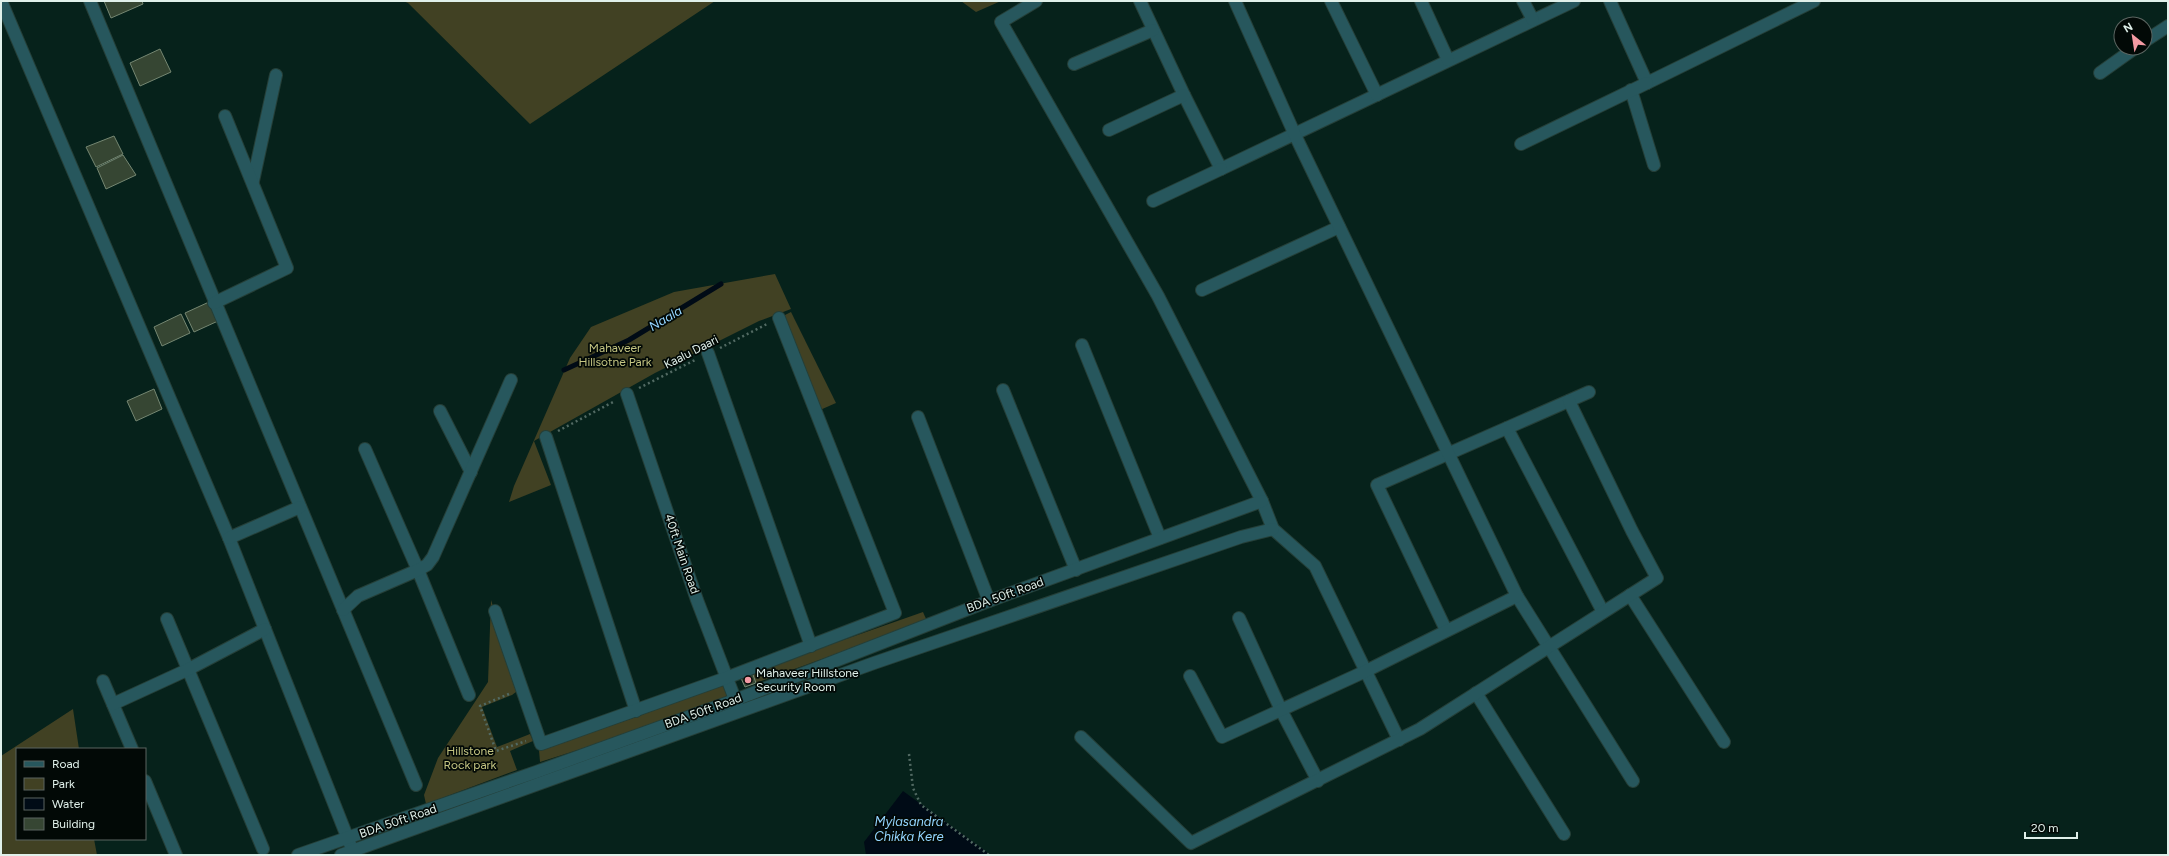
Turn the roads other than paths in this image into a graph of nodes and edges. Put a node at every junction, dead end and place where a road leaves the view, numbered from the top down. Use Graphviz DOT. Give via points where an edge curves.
graph roads {
  1 [pos="1,1"];
  2 [pos="90,1"];
  3 [pos="1036,1"];
  4 [pos="1140,1"];
  5 [pos="1235,1"];
  6 [pos="1332,1"];
  7 [pos="1421,1"];
  8 [pos="1523,1"];
  9 [pos="1574,1"];
  10 [pos="1610,1"];
  11 [pos="1814,1"];
  12 [pos="1533,20"];
  13 [pos="2168,26"];
  14 [pos="1153,30"];
  15 [pos="2153,36"];
  16 [pos="2124,56"];
  17 [pos="1448,60"];
  18 [pos="1074,64"];
  19 [pos="2100,73"];
  20 [pos="276,75"];
  21 [pos="1647,83"];
  22 [pos="1632,90"];
  23 [pos="1377,95"];
  24 [pos="1184,96"];
  25 [pos="225,116"];
  26 [pos="1109,130"];
  27 [pos="1295,134"];
  28 [pos="1521,144"];
  29 [pos="1654,165"];
  30 [pos="1221,169"];
  31 [pos="253,181"];
  32 [pos="1153,201"];
  33 [pos="1339,227"];
  34 [pos="1202,290"];
  35 [pos="214,303"];
  36 [pos="779,318"];
  37 [pos="1082,345"];
  38 [pos="708,353"];
  39 [pos="511,380"];
  40 [pos="1003,390"];
  41 [pos="1589,392"];
  42 [pos="627,394"];
  43 [pos="1569,401"];
  44 [pos="440,412"];
  45 [pos="918,417"];
  46 [pos="1507,428"];
  47 [pos="546,437"];
  48 [pos="365,450"];
  49 [pos="1448,454"];
  50 [pos="471,472"];
  51 [pos="1262,501"];
  52 [pos="300,508"];
  53 [pos="1273,529"];
  54 [pos="229,538"];
  55 [pos="1160,538"];
  56 [pos="418,570"];
  57 [pos="1076,570"];
  58 [pos="1630,595"];
  59 [pos="1517,596"];
  60 [pos="989,601"];
  61 [pos="343,610"];
  62 [pos="495,611"];
  63 [pos="1603,612"];
  64 [pos="1239,618"];
  65 [pos="167,619"];
  66 [pos="265,629"];
  67 [pos="1446,630"];
  68 [pos="811,646"];
  69 [pos="1548,647"];
  70 [pos="188,670"];
  71 [pos="1366,671"];
  72 [pos="1190,676"];
  73 [pos="726,678"];
  74 [pos="103,681"];
  75 [pos="1476,693"];
  76 [pos="469,695"];
  77 [pos="735,700"];
  78 [pos="113,704"];
  79 [pos="1280,710"];
  80 [pos="636,711"];
  81 [pos="740,712"];
  82 [pos="1081,737"];
  83 [pos="1399,740"];
  84 [pos="1724,742"];
  85 [pos="132,748"];
  86 [pos="1318,781"];
  87 [pos="1633,781"];
  88 [pos="146,783"];
  89 [pos="416,784"];
  90 [pos="1564,834"];
  91 [pos="348,838"];
  92 [pos="263,849"];
  93 [pos="347,853"];
  94 [pos="176,855"];
  95 [pos="298,855"];
  1 -- 54 [label="street"];
  2 -- 35 [label="street"];
  3 -- 51 [label="street" via="1001,22 1158,296"];
  4 -- 14 [label="street"];
  5 -- 27 [label="street"];
  6 -- 23 [label="street"];
  7 -- 17 [label="street"];
  8 -- 12 [label="street"];
  9 -- 12 [label="street"];
  10 -- 21 [label="street"];
  11 -- 21 [label="street"];
  12 -- 17 [label="street"];
  13 -- 15 [label="street"];
  14 -- 18 [label="street"];
  14 -- 24 [label="street"];
  16 -- 19 [label="street"];
  17 -- 23 [label="street"];
  20 -- 31 [label="street"];
  21 -- 22 [label="street"];
  22 -- 28 [label="street"];
  22 -- 29 [label="street"];
  23 -- 27 [label="street"];
  24 -- 26 [label="street"];
  24 -- 30 [label="street"];
  25 -- 31 [label="street"];
  27 -- 30 [label="street"];
  27 -- 33 [label="street"];
  30 -- 32 [label="street"];
  31 -- 35 [label="street" via="288,268"];
  33 -- 34 [label="street"];
  33 -- 49 [label="street"];
  35 -- 52 [label="street"];
  36 -- 68 [label="street" via="895,613"];
  37 -- 55 [label="street"];
  38 -- 68 [label="street"];
  39 -- 50 [label="street"];
  40 -- 57 [label="street"];
  41 -- 43 [label="street"];
  42 -- 73 [label="street, 40ft Main Road"];
  43 -- 46 [label="street"];
  43 -- 58 [label="street" via="1657,578"];
  44 -- 50 [label="street"];
  45 -- 60 [label="street"];
  46 -- 49 [label="street"];
  46 -- 63 [label="street"];
  47 -- 80 [label="street"];
  48 -- 56 [label="street"];
  49 -- 59 [label="street"];
  49 -- 67 [label="street" via="1378,485"];
  50 -- 56 [label="street" via="433,557 427,565"];
  51 -- 53 [label="street"];
  51 -- 55 [label="street, BDA 50ft Road"];
  52 -- 54 [label="street"];
  52 -- 61 [label="street"];
  53 -- 71 [label="street" via="1315,566"];
  53 -- 81 [label="street, BDA 50ft Road" via="1241,537 874,663"];
  54 -- 66 [label="street"];
  55 -- 57 [label="street, BDA 50ft Road"];
  56 -- 61 [label="street" via="358,596"];
  56 -- 76 [label="street"];
  57 -- 60 [label="street, BDA 50ft Road"];
  58 -- 63 [label="street"];
  58 -- 84 [label="street"];
  59 -- 67 [label="street"];
  59 -- 69 [label="street"];
  60 -- 77 [label="street, BDA 50ft Road"];
  61 -- 89 [label="street"];
  62 -- 80 [label="street" via="541,744"];
  63 -- 69 [label="street"];
  64 -- 79 [label="street"];
  65 -- 70 [label="street"];
  66 -- 70 [label="street"];
  66 -- 91 [label="street"];
  67 -- 71 [label="street"];
  68 -- 73 [label="street"];
  69 -- 75 [label="street"];
  69 -- 87 [label="street"];
  70 -- 78 [label="street"];
  70 -- 92 [label="street"];
  71 -- 79 [label="street"];
  71 -- 83 [label="street"];
  72 -- 79 [label="street" via="1222,737"];
  73 -- 77 [label="street, 40ft Main Road"];
  73 -- 80 [label="street"];
  74 -- 78 [label="street"];
  75 -- 83 [label="street" via="1420,730"];
  75 -- 90 [label="street"];
  77 -- 81 [label="street, 40ft Main Road"];
  77 -- 91 [label="street, BDA 50ft Road"];
  78 -- 85 [label="street"];
  79 -- 86 [label="street"];
  81 -- 93 [label="street, BDA 50ft Road"];
  82 -- 86 [label="street" via="1191,844"];
  83 -- 86 [label="street"];
  88 -- 94 [label="street"];
  91 -- 93 [label="street"];
  91 -- 95 [label="street, BDA 50ft Road"];
}
